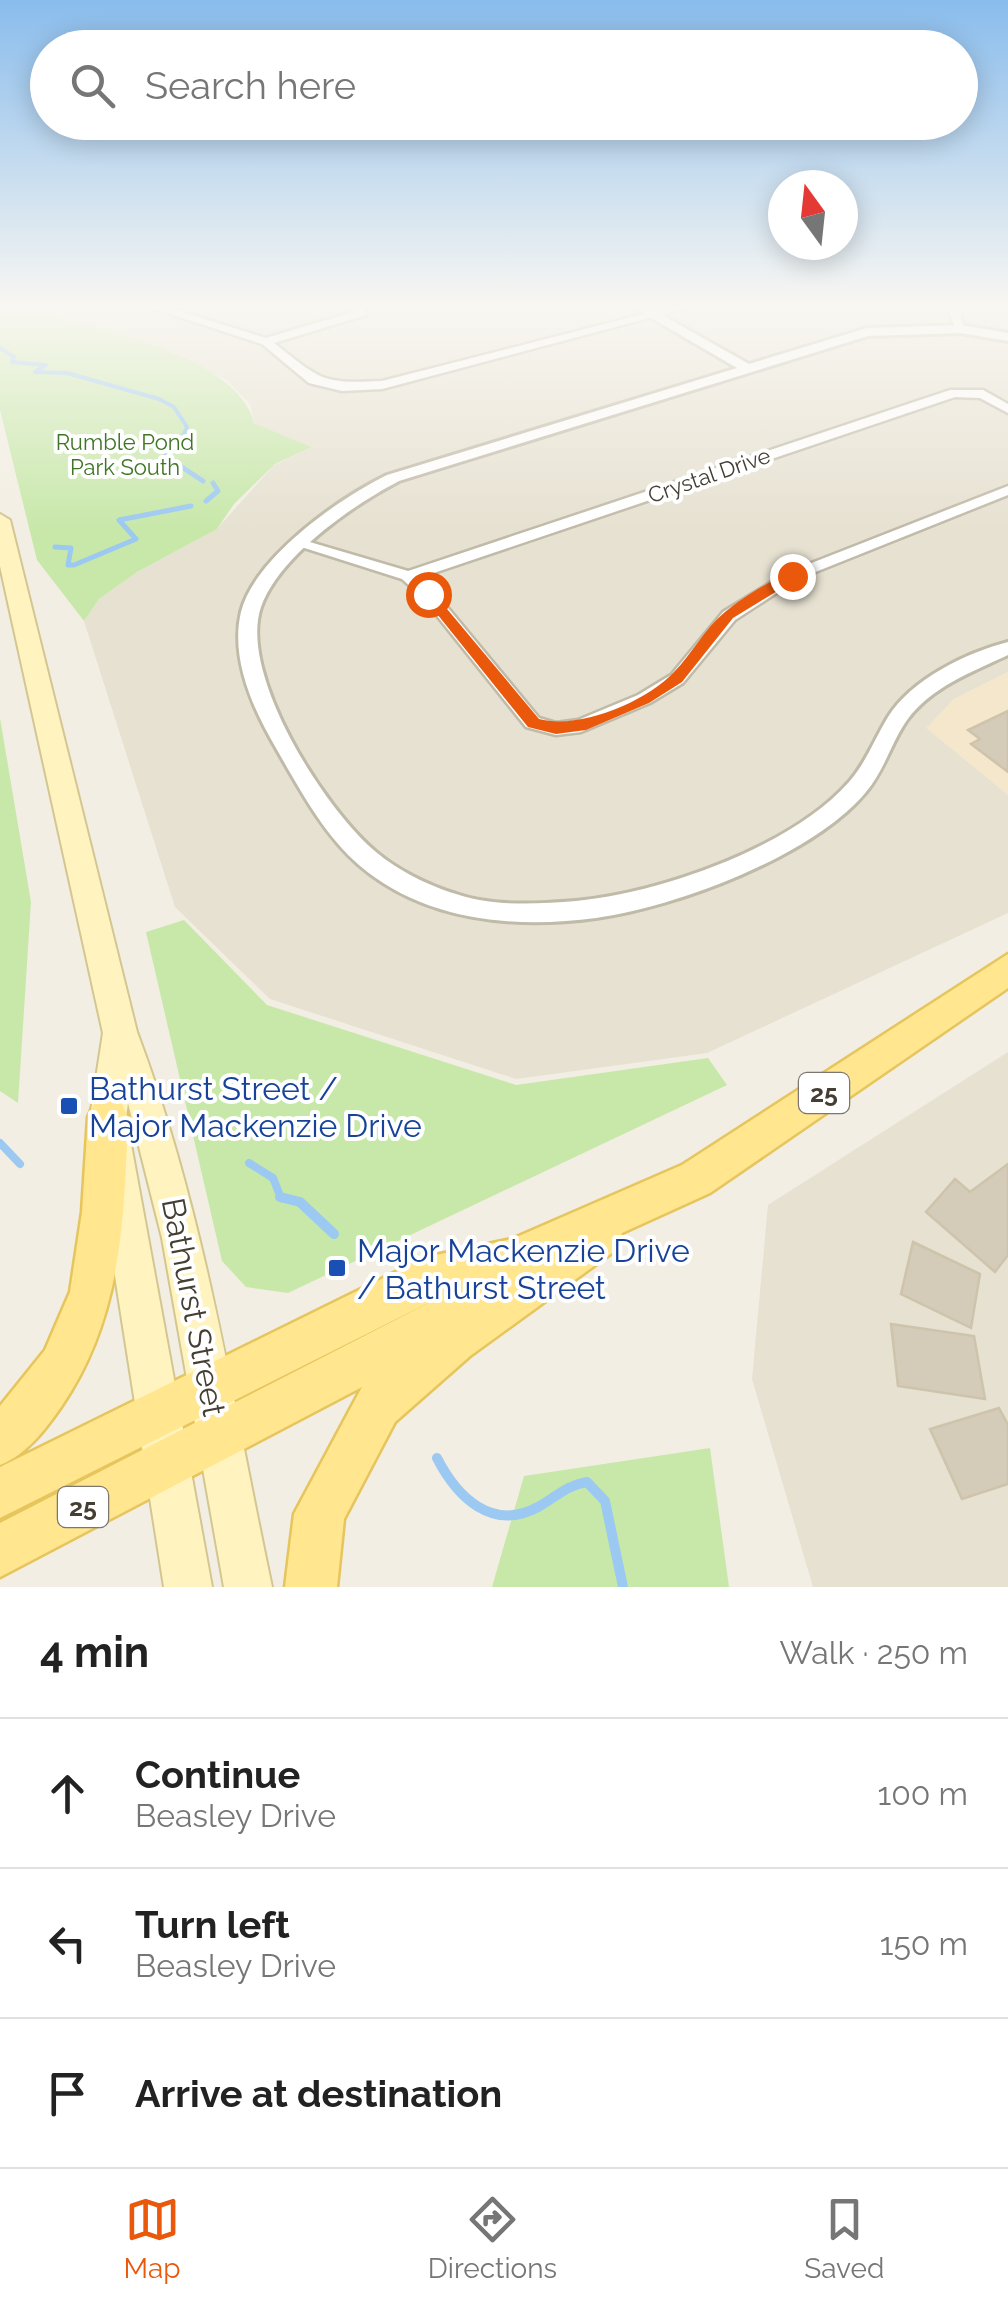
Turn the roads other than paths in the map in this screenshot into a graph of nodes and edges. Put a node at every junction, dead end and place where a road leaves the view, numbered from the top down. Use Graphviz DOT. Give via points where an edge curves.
graph roads {
  1 [pos="312,380"];
  2 [pos="401,380"];
  3 [pos="704,380"];
  4 [pos="1008,409"];
  5 [pos="1008,490"];
  6 [pos="0,520"];
  7 [pos="303,545"];
  8 [pos="408,576"];
  9 [pos="1008,648"];
  10 [pos="1008,969"];
  11 [pos="120,1032"];
  12 [pos="108,1118"];
  13 [pos="634,1207"];
  14 [pos="514,1260"];
  15 [pos="212,1387"];
  16 [pos="158,1413"];
  17 [pos="220,1435"];
  18 [pos="0,1441"];
  19 [pos="167,1463"];
  20 [pos="0,1493"];
  21 [pos="0,1551"];
  22 [pos="188,1587"];
  23 [pos="248,1587"];
  24 [pos="311,1587"];
  1 -- 2 [label="street" via="342,387"];
  3 -- 7 [label="street" via="393,478 364,490"];
  4 -- 8 [label="street, Crystal Drive" via="983,394 954,393"];
  5 -- 8 [label="street" via="792,576 728,616 677,679 581,726 533,723"];
  6 -- 11 [label="main road, Bathurst Street"];
  7 -- 8 [label="street"];
  7 -- 9 [label="street" via="267,578 251,609 246,638 254,679 310,788 367,859 456,904 527,912 648,898 796,839 858,788 902,713 938,681"];
  10 -- 13 [label="main road, 25" via="696,1179"];
  11 -- 12 [label="main road, Bathurst Street"];
  11 -- 15 [label="main road, Bathurst Street" via="148,1102 202,1317"];
  12 -- 16 [label="main road, Bathurst Street"];
  12 -- 18 [label="main road" via="100,1275 89,1314 42,1400"];
  13 -- 14 [label="main road, 25"];
  13 -- 24 [label="main road" via="454,1340 378,1406 318,1514"];
  14 -- 15 [label="main road, 25" via="441,1272"];
  14 -- 17 [label="main road, 25" via="461,1311"];
  15 -- 16 [label="main road, 25"];
  15 -- 17 [label="main road, Bathurst Street"];
  16 -- 19 [label="main road, Bathurst Street"];
  16 -- 20 [label="main road, 25"];
  17 -- 19 [label="main road, 25"];
  17 -- 23 [label="main road, Bathurst Street"];
  19 -- 21 [label="main road, 25"];
  19 -- 22 [label="main road, Bathurst Street"];
}
